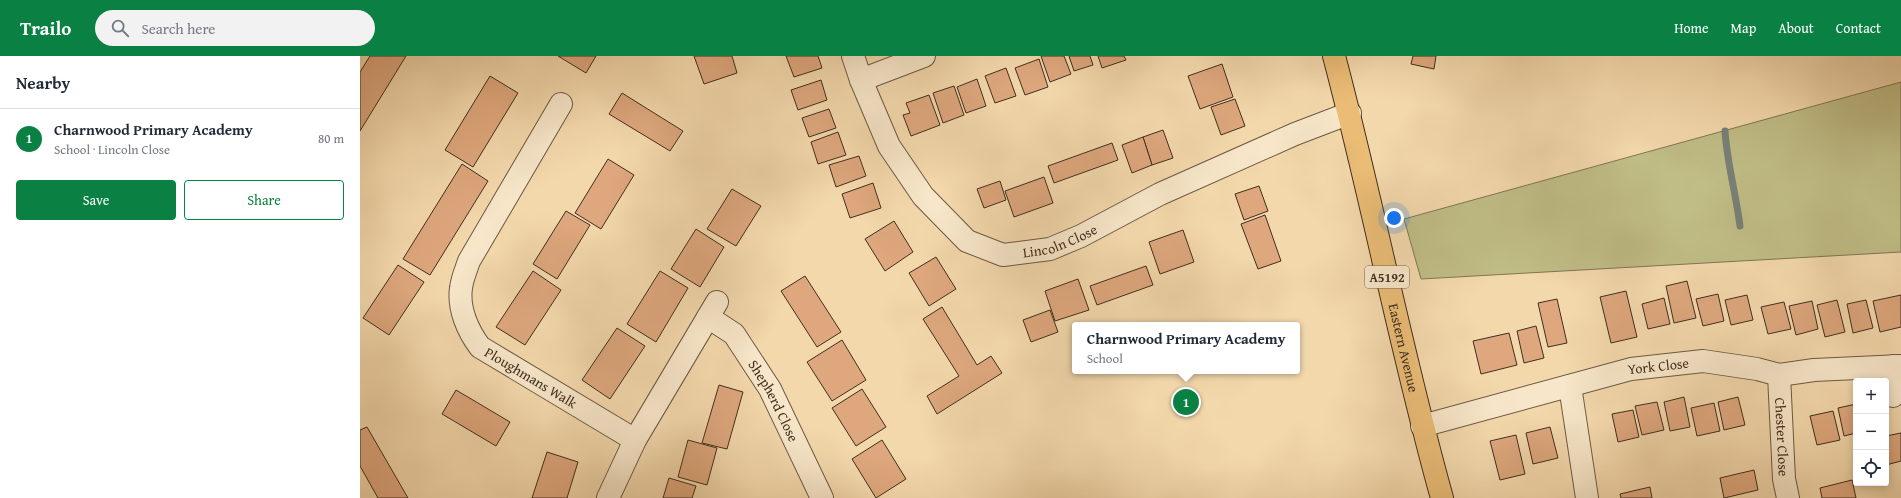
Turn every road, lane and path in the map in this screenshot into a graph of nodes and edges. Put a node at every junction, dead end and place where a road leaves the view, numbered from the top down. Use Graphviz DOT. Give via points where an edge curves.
graph roads {
  1 [pos="853,56"];
  2 [pos="924,56"];
  3 [pos="1334,56"];
  4 [pos="861,80"];
  5 [pos="549,112"];
  6 [pos="1350,113"];
  7 [pos="1897,366"];
  8 [pos="1779,375"];
  9 [pos="1570,386"];
  10 [pos="1893,396"];
  11 [pos="1422,426"];
  12 [pos="635,440"];
  13 [pos="608,498"];
  14 [pos="822,498"];
  15 [pos="1442,498"];
  16 [pos="1587,498"];
  17 [pos="1788,498"];
  1 -- 4 [label="street, Lincoln Close"];
  2 -- 4 [label="street"];
  3 -- 6 [label="highway, Eastern Avenue / A5192"];
  4 -- 6 [label="street, Lincoln Close" via="889,146 923,196 967,241 1003,255 1050,249 1081,236 1160,194 1295,134"];
  5 -- 12 [label="street, Ploughmans Walk" via="469,261 460,289 463,313 470,333 480,346"];
  6 -- 11 [label="highway, Eastern Avenue / A5192"];
  7 -- 8 [label="street, York Close" via="1814,370"];
  7 -- 10 [label="street"];
  8 -- 9 [label="street, York Close" via="1703,361 1631,369"];
  8 -- 17 [label="street, Chester Close" via="1784,479"];
  9 -- 11 [label="street, York Close"];
  9 -- 16 [label="street"];
  11 -- 15 [label="highway, Eastern Avenue / A5192"];
  12 -- 13 [label="street, Shepherd Close"];
  12 -- 14 [label="street, Shepherd Close" via="712,309 734,334 770,389"];
}
